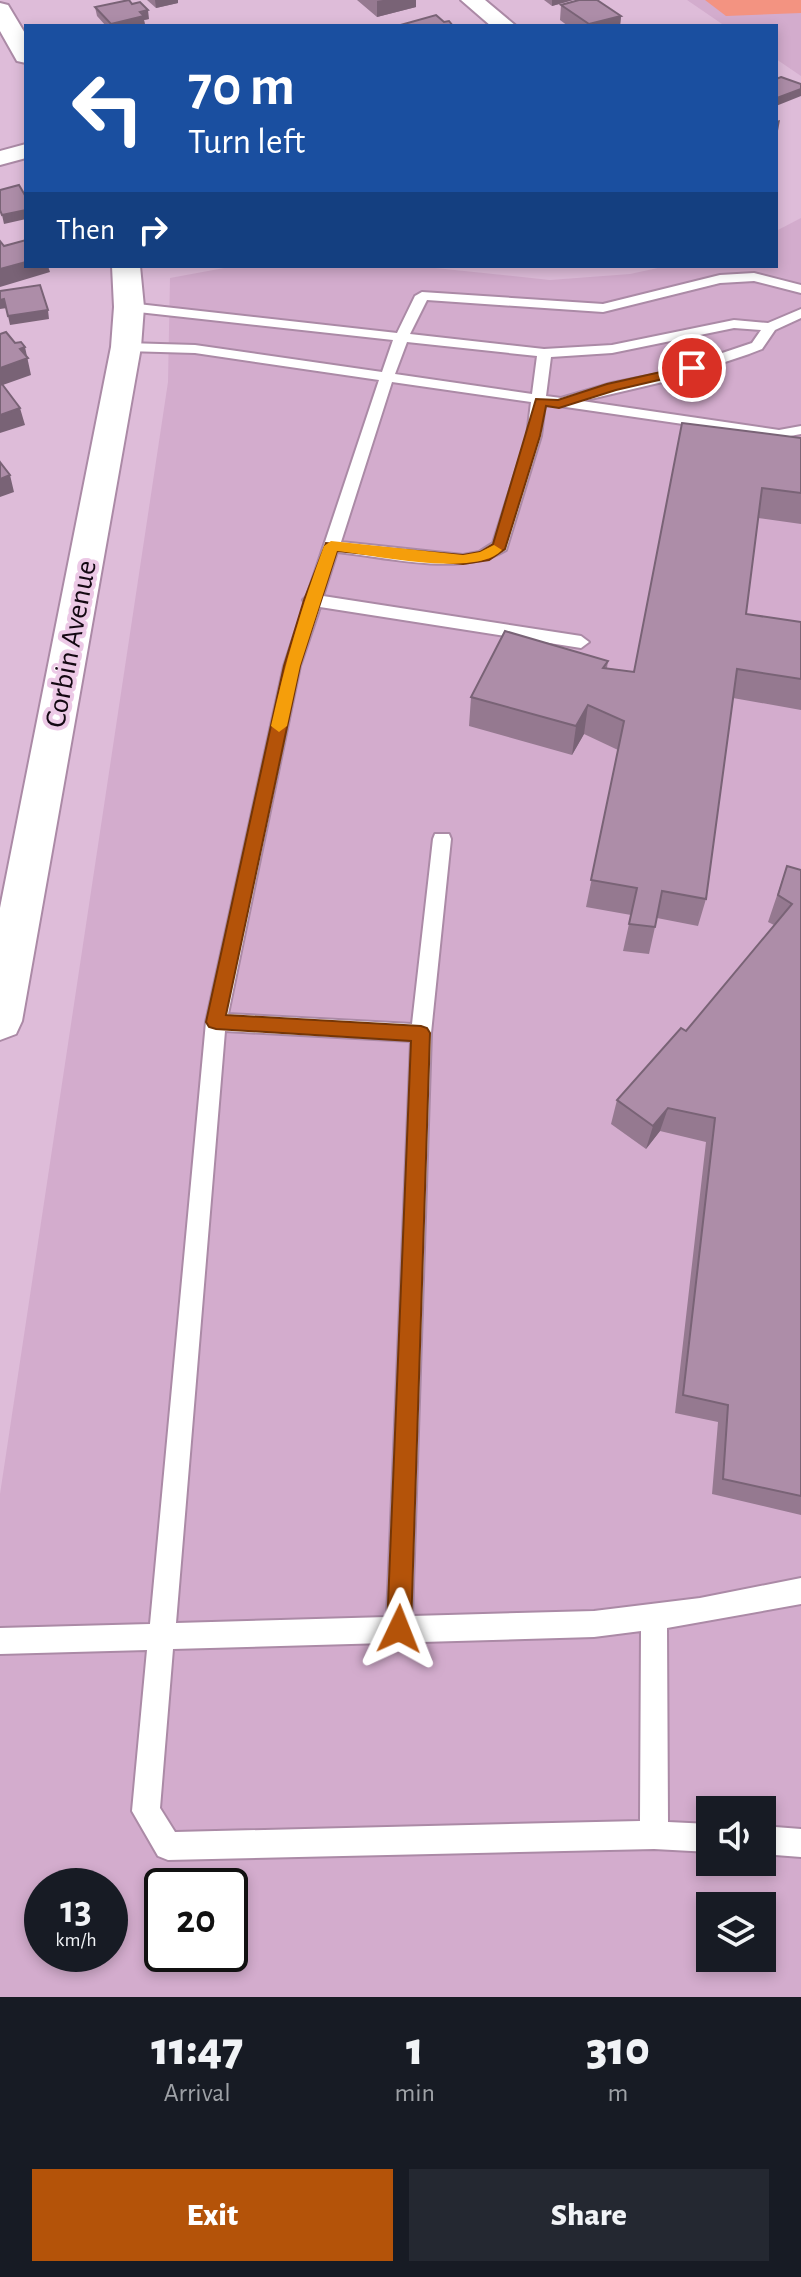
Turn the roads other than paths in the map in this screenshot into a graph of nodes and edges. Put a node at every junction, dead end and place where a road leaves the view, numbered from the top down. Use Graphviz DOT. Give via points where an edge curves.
graph roads {
  1 [pos="472,0"];
  2 [pos="0,10"];
  3 [pos="502,24"];
  4 [pos="24,52"];
  5 [pos="24,152"];
  6 [pos="0,158"];
  7 [pos="126,268"];
  8 [pos="801,289"];
  9 [pos="129,307"];
  10 [pos="801,312"];
  11 [pos="770,327"];
  12 [pos="401,338"];
  13 [pos="126,347"];
  14 [pos="544,353"];
  15 [pos="387,377"];
  16 [pos="540,402"];
  17 [pos="559,404"];
  18 [pos="801,430"];
  19 [pos="331,546"];
  20 [pos="311,600"];
  21 [pos="581,642"];
  22 [pos="442,839"];
  23 [pos="0,1021"];
  24 [pos="216,1022"];
  25 [pos="421,1033"];
  26 [pos="801,1591"];
  27 [pos="654,1616"];
  28 [pos="399,1629"];
  29 [pos="159,1638"];
  30 [pos="0,1641"];
  31 [pos="654,1835"];
  32 [pos="696,1837"];
  33 [pos="776,1841"];
  34 [pos="801,1843"];
  1 -- 3 [label="street"];
  2 -- 4 [label="main road"];
  5 -- 6 [label="street"];
  7 -- 9 [label="main road, Corbin Avenue"];
  8 -- 12 [label="lane" via="754,277 720,279 603,308 422,296"];
  9 -- 12 [label="lane"];
  9 -- 13 [label="main road, Corbin Avenue"];
  10 -- 11 [label="lane"];
  11 -- 14 [label="lane" via="734,324 612,349"];
  11 -- 17 [label="lane" via="757,346 744,351"];
  12 -- 14 [label="lane"];
  12 -- 15 [label="lane"];
  13 -- 15 [label="lane" via="195,349"];
  13 -- 23 [label="main road, Corbin Avenue"];
  14 -- 16 [label="lane"];
  15 -- 16 [label="lane"];
  15 -- 19 [label="lane"];
  16 -- 17 [label="lane"];
  16 -- 19 [label="lane" via="500,546 463,560"];
  17 -- 18 [label="lane" via="779,434"];
  19 -- 20 [label="lane"];
  20 -- 21 [label="lane"];
  20 -- 24 [label="lane" via="292,666"];
  22 -- 25 [label="lane"];
  24 -- 25 [label="lane"];
  24 -- 29 [label="lane"];
  25 -- 28 [label="lane"];
  26 -- 27 [label="lane"];
  27 -- 28 [label="lane" via="594,1624"];
  27 -- 31 [label="lane"];
  28 -- 29 [label="lane"];
  29 -- 30 [label="lane"];
  29 -- 31 [label="lane" via="146,1811 168,1846"];
  31 -- 32 [label="lane"];
  33 -- 34 [label="lane"];
}
